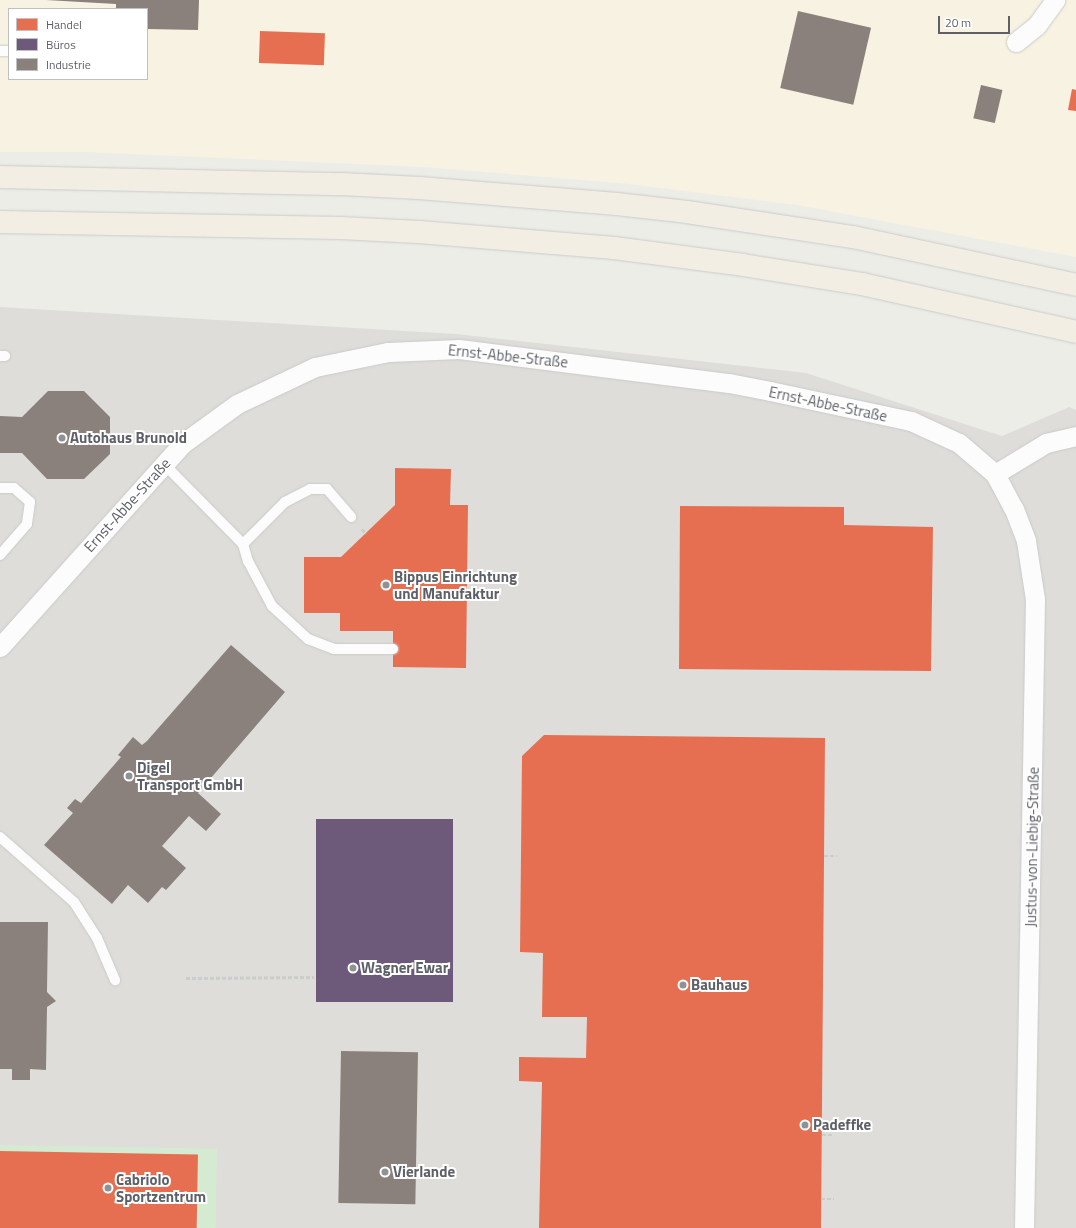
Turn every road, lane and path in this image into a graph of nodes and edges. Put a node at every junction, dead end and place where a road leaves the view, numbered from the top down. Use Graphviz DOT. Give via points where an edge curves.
graph roads {
  1 [pos="1055,0"];
  2 [pos="1016,42"];
  3 [pos="0,177"];
  4 [pos="0,222"];
  5 [pos="1076,285"];
  6 [pos="1076,332"];
  7 [pos="1076,436"];
  8 [pos="164,464"];
  9 [pos="995,474"];
  10 [pos="0,488"];
  11 [pos="351,517"];
  12 [pos="243,544"];
  13 [pos="0,555"];
  14 [pos="2,641"];
  15 [pos="393,649"];
  16 [pos="0,838"];
  17 [pos="824,856"];
  18 [pos="837,856"];
  19 [pos="314,977"];
  20 [pos="186,978"];
  21 [pos="115,980"];
  22 [pos="822,1135"];
  23 [pos="834,1135"];
  24 [pos="822,1198"];
  25 [pos="834,1199"];
  26 [pos="1024,1228"];
  1 -- 2 [label="street" via="1037,25"];
  3 -- 5 [label="highway" via="357,185 617,204 687,212 853,238"];
  4 -- 6 [label="highway" via="427,232 614,248 862,284"];
  7 -- 9 [label="street" via="1046,443"];
  8 -- 9 [label="street, Ernst-Abbe-Straße" via="182,444 236,404 315,367 388,352 459,349 729,383 910,421 958,443"];
  8 -- 12 [label="lane"];
  8 -- 14 [label="street, Ernst-Abbe-Straße"];
  9 -- 26 [label="street, Justus-von-Liebig-Straße" via="1014,509 1026,540 1035,599"];
  10 -- 13 [label="lane" via="14,488 30,502 27,524"];
  11 -- 12 [label="lane" via="327,489 310,489 285,502"];
  12 -- 15 [label="lane" via="248,561 272,606 308,639 334,649"];
  16 -- 21 [label="lane" via="74,902 100,944"];
  17 -- 18 [label="path"];
  19 -- 20 [label="path"];
  22 -- 23 [label="path"];
  24 -- 25 [label="path"];
}
